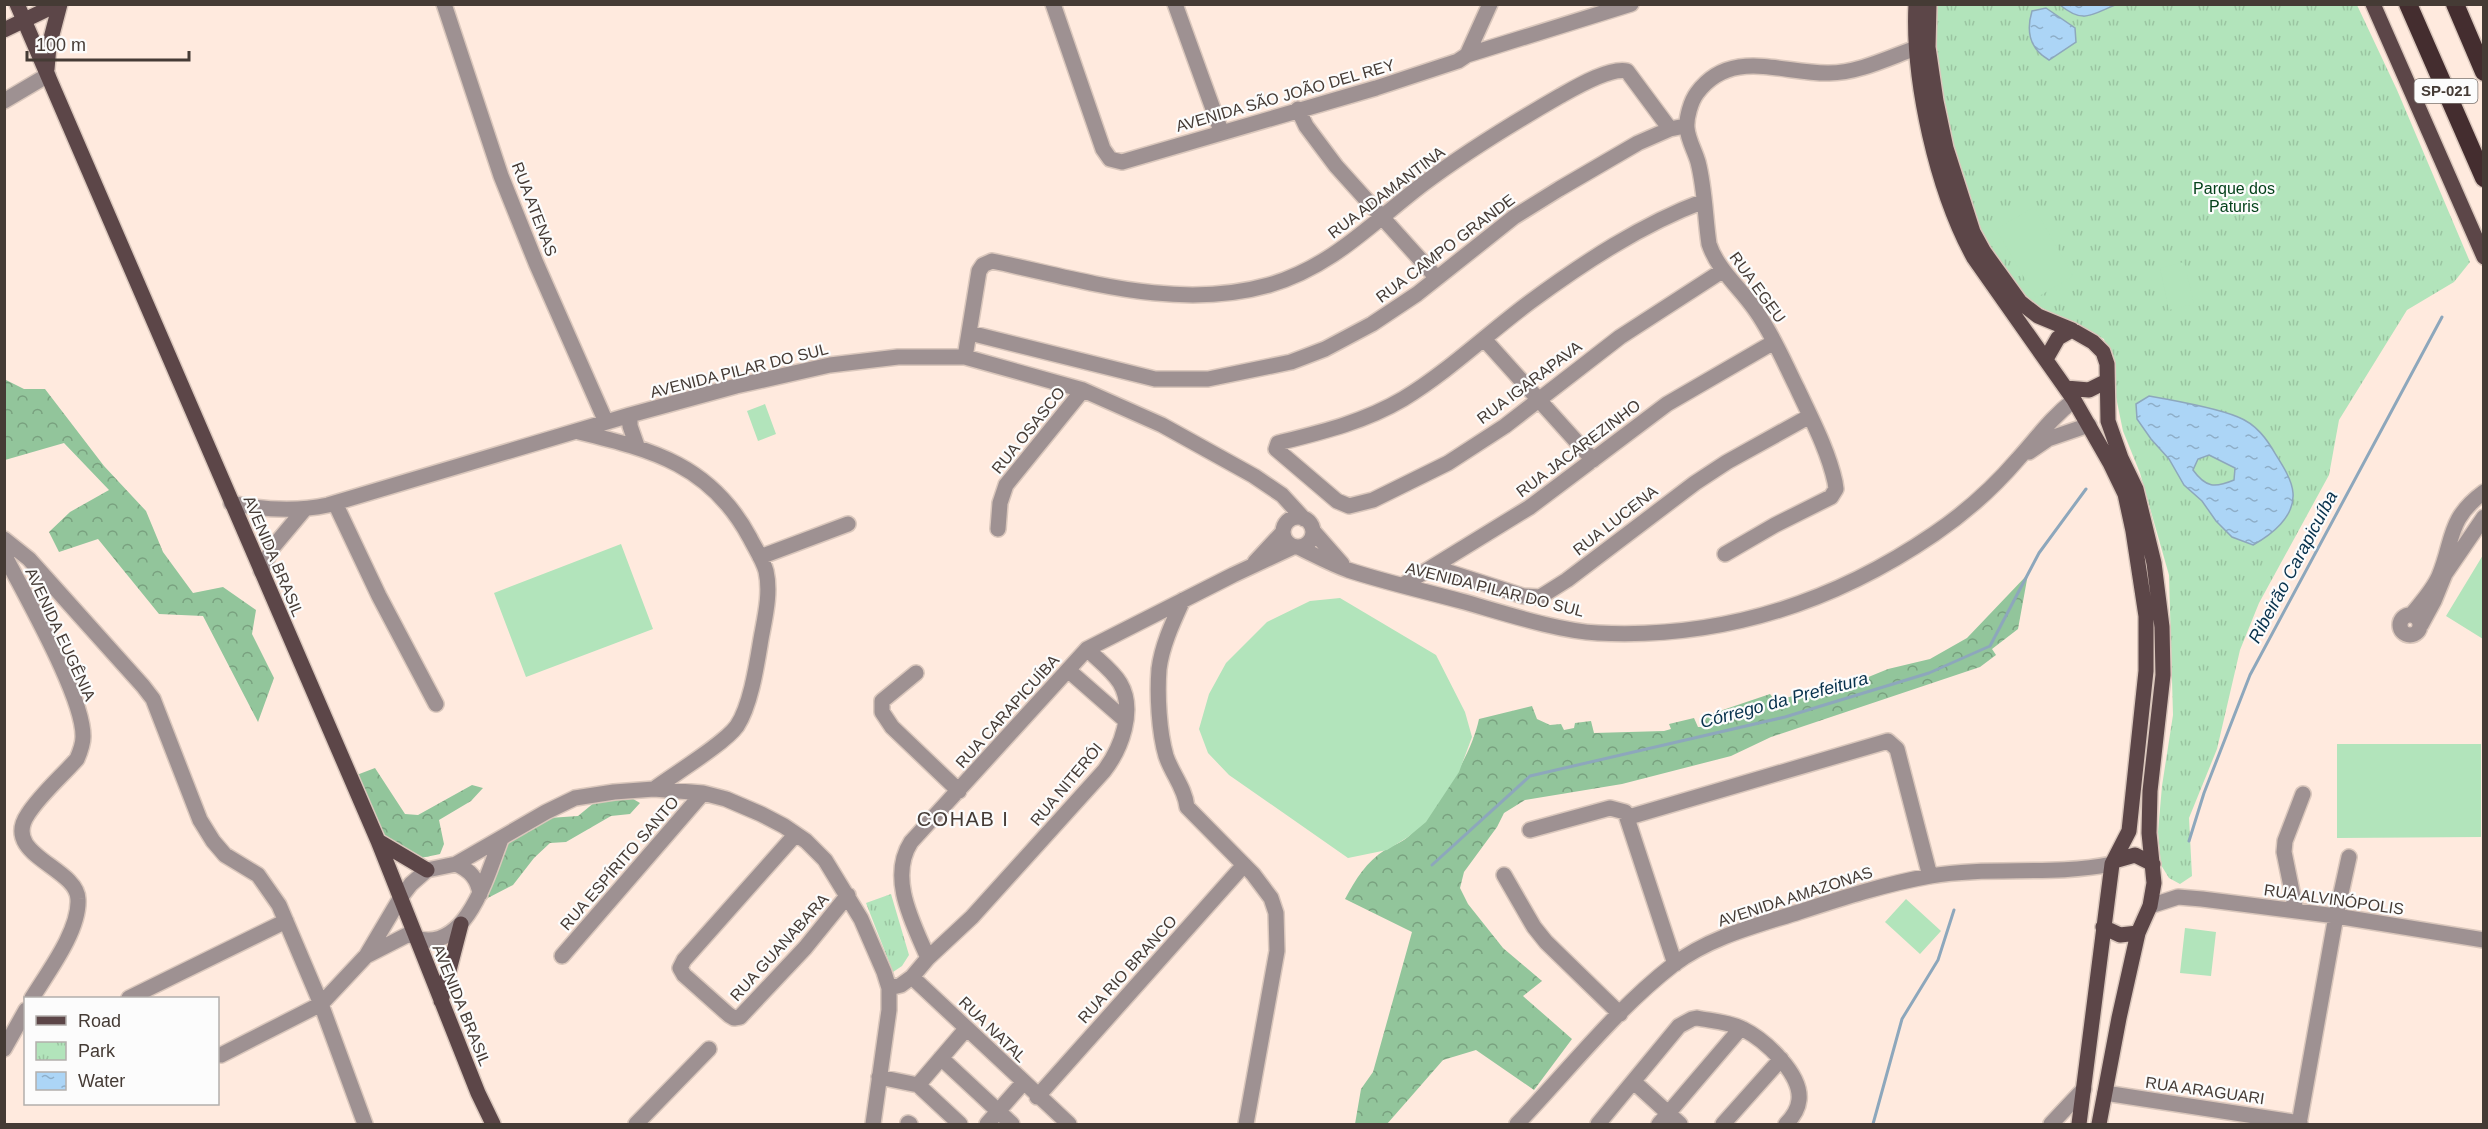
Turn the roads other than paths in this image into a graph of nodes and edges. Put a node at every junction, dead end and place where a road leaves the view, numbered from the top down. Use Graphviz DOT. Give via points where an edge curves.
graph roads {
  1 [pos="15,4"];
  2 [pos="59,4"];
  3 [pos="444,4"];
  4 [pos="1053,4"];
  5 [pos="1175,4"];
  6 [pos="1490,4"];
  7 [pos="1631,4"];
  8 [pos="1916,4"];
  9 [pos="1929,4"];
  10 [pos="2373,4"];
  11 [pos="2408,4"];
  12 [pos="2454,4"];
  13 [pos="4,9"];
  14 [pos="23,20"];
  15 [pos="4,30"];
  16 [pos="1916,48"];
  17 [pos="1462,58"];
  18 [pos="2484,72"];
  19 [pos="48,75"];
  20 [pos="4,101"];
  21 [pos="1298,110"];
  22 [pos="1686,126"];
  23 [pos="1670,129"];
  24 [pos="1221,132"];
  25 [pos="2484,178"];
  26 [pos="1704,201"];
  27 [pos="1384,218"];
  28 [pos="2484,257"];
  29 [pos="1722,271"];
  30 [pos="1436,277"];
  31 [pos="2072,330"];
  32 [pos="970,333"];
  33 [pos="1484,339"];
  34 [pos="1774,342"];
  35 [pos="965,357"];
  36 [pos="2046,359"];
  37 [pos="2108,381"];
  38 [pos="1083,390"];
  39 [pos="2070,394"];
  40 [pos="1538,400"];
  41 [pos="630,415"];
  42 [pos="1810,416"];
  43 [pos="606,422"];
  44 [pos="2089,425"];
  45 [pos="578,431"];
  46 [pos="637,446"];
  47 [pos="2019,459"];
  48 [pos="1593,460"];
  49 [pos="1274,489"];
  50 [pos="2484,492"];
  51 [pos="231,503"];
  52 [pos="335,503"];
  53 [pos="304,510"];
  54 [pos="2484,518"];
  55 [pos="848,524"];
  56 [pos="1309,525"];
  57 [pos="1284,528"];
  58 [pos="998,529"];
  59 [pos="4,539"];
  60 [pos="1296,547"];
  61 [pos="4,554"];
  62 [pos="1725,554"];
  63 [pos="760,557"];
  64 [pos="1251,566"];
  65 [pos="1433,567"];
  66 [pos="1346,569"];
  67 [pos="261,571"];
  68 [pos="1403,585"];
  69 [pos="1183,600"];
  70 [pos="1088,649"];
  71 [pos="1068,670"];
  72 [pos="916,673"];
  73 [pos="436,704"];
  74 [pos="1125,720"];
  75 [pos="654,789"];
  76 [pos="959,791"];
  77 [pos="703,793"];
  78 [pos="2303,794"];
  79 [pos="1629,817"];
  80 [pos="1530,830"];
  81 [pos="796,834"];
  82 [pos="501,839"];
  83 [pos="378,841"];
  84 [pos="2349,857"];
  85 [pos="2113,862"];
  86 [pos="456,864"];
  87 [pos="2154,864"];
  88 [pos="1243,866"];
  89 [pos="2085,869"];
  90 [pos="427,870"];
  91 [pos="1504,875"];
  92 [pos="1930,876"];
  93 [pos="2154,883"];
  94 [pos="2109,886"];
  95 [pos="480,894"];
  96 [pos="848,895"];
  97 [pos="401,897"];
  98 [pos="2178,897"];
  99 [pos="2150,906"];
  100 [pos="2296,911"];
  101 [pos="2336,916"];
  102 [pos="286,921"];
  103 [pos="461,924"];
  104 [pos="2103,927"];
  105 [pos="2138,933"];
  106 [pos="415,935"];
  107 [pos="2484,940"];
  108 [pos="366,956"];
  109 [pos="562,956"];
  110 [pos="928,958"];
  111 [pos="1675,964"];
  112 [pos="912,977"];
  113 [pos="889,988"];
  114 [pos="34,997"];
  115 [pos="133,997"];
  116 [pos="441,1001"];
  117 [pos="321,1004"];
  118 [pos="24,1013"];
  119 [pos="1620,1014"];
  120 [pos="1741,1028"];
  121 [pos="966,1029"];
  122 [pos="4,1048"];
  123 [pos="709,1048"];
  124 [pos="221,1055"];
  125 [pos="941,1058"];
  126 [pos="1781,1059"];
  127 [pos="879,1077"];
  128 [pos="1634,1082"];
  129 [pos="1023,1083"];
  130 [pos="918,1085"];
  131 [pos="2084,1089"];
  132 [pos="2105,1093"];
  133 [pos="1037,1096"];
  134 [pos="998,1112"];
  135 [pos="1663,1119"];
  136 [pos="1791,1120"];
  137 [pos="1518,1124"];
  138 [pos="2300,1124"];
  139 [pos="366,1125"];
  140 [pos="494,1125"];
  141 [pos="636,1125"];
  142 [pos="873,1125"];
  143 [pos="960,1125"];
  144 [pos="987,1125"];
  145 [pos="1012,1125"];
  146 [pos="1069,1125"];
  147 [pos="1246,1125"];
  148 [pos="1598,1125"];
  149 [pos="1680,1125"];
  150 [pos="1723,1125"];
  151 [pos="2051,1125"];
  152 [pos="2079,1125"];
  153 [pos="2099,1125"];
  1 -- 13 [label="main road"];
  1 -- 14 [label="main road, AVENIDA BRASIL"];
  2 -- 14 [label="main road"];
  2 -- 19 [label="main road" via="47,54"];
  3 -- 43 [label="street, RUA ATENAS" via="501,176"];
  4 -- 24 [label="street, AVENIDA SÃO JOÃO DEL REY" via="1103,149 1110,159 1122,162"];
  5 -- 24 [label="street"];
  6 -- 17 [label="street"];
  7 -- 17 [label="street, AVENIDA SÃO JOÃO DEL REY"];
  8 -- 16 [label="main road"];
  9 -- 31 [label="main road" via="1928,47 1936,102 1973,232 2020,302 2038,316"];
  10 -- 28 [label="main road"];
  11 -- 25 [label="highway, SP-021"];
  12 -- 18 [label="highway, SP-021"];
  14 -- 15 [label="main road"];
  14 -- 19 [label="main road, AVENIDA BRASIL"];
  16 -- 22 [label="street" via="1849,71 1828,74 1769,66 1720,71 1694,97"];
  16 -- 36 [label="main road" via="1934,151 1962,237"];
  17 -- 21 [label="street, AVENIDA SÃO JOÃO DEL REY"];
  19 -- 20 [label="street"];
  19 -- 51 [label="main road, AVENIDA BRASIL"];
  21 -- 24 [label="street, AVENIDA SÃO JOÃO DEL REY"];
  21 -- 27 [label="street" via="1317,142"];
  22 -- 23 [label="street, RUA CAMPO GRANDE"];
  22 -- 26 [label="street, RUA EGEU" via="1699,163"];
  23 -- 27 [label="street, RUA ADAMANTINA" via="1627,71 1613,71 1513,123 1430,179"];
  23 -- 30 [label="street, RUA CAMPO GRANDE" via="1638,142 1523,211"];
  26 -- 29 [label="street, RUA EGEU" via="1709,244"];
  26 -- 33 [label="street" via="1613,247 1530,302"];
  27 -- 30 [label="street"];
  27 -- 32 [label="street, RUA ADAMANTINA" via="1358,239 1298,274 1231,293 1161,295 992,261 979,271"];
  29 -- 34 [label="street, RUA EGEU" via="1758,312"];
  29 -- 40 [label="street, RUA IGARAPAVA" via="1620,337"];
  30 -- 32 [label="street, RUA CAMPO GRANDE" via="1392,311 1325,349 1291,362 1208,379 1155,379"];
  31 -- 36 [label="main road" via="2058,338"];
  31 -- 37 [label="main road" via="2103,352"];
  32 -- 35 [label="street"];
  33 -- 40 [label="street"];
  33 -- 40 [label="street, RUA IGARAPAVA" via="1446,371 1392,404 1345,426 1275,447 1330,496 1349,506 1395,491 1448,463"];
  34 -- 42 [label="street, RUA EGEU"];
  34 -- 48 [label="street, RUA JACAREZINHO" via="1667,404"];
  35 -- 38 [label="street, AVENIDA PILAR DO SUL"];
  35 -- 41 [label="street, AVENIDA PILAR DO SUL" via="898,357 830,364"];
  36 -- 39 [label="main road"];
  37 -- 39 [label="main road"];
  37 -- 87 [label="main road" via="2108,422 2141,507 2154,563 2162,627 2163,675 2150,791 2149,833"];
  38 -- 49 [label="street, AVENIDA PILAR DO SUL" via="1196,442"];
  38 -- 58 [label="street, RUA OSASCO" via="1006,486"];
  39 -- 44 [label="main road"];
  39 -- 47 [label="street, AVENIDA PILAR DO SUL"];
  40 -- 48 [label="street"];
  41 -- 43 [label="street, AVENIDA PILAR DO SUL"];
  41 -- 46 [label="street"];
  42 -- 62 [label="street, RUA EGEU" via="1833,472 1834,494"];
  42 -- 65 [label="street, RUA LUCENA" via="1695,483 1540,597 1523,596"];
  43 -- 45 [label="street, AVENIDA PILAR DO SUL"];
  44 -- 47 [label="street, AVENIDA PILAR DO SUL" via="2048,439"];
  44 -- 85 [label="main road" via="2125,494 2145,616 2146,671 2129,831"];
  45 -- 46 [label="street"];
  45 -- 52 [label="street, AVENIDA PILAR DO SUL"];
  46 -- 63 [label="street" via="678,463 710,486 731,508"];
  47 -- 68 [label="street, AVENIDA PILAR DO SUL" via="1966,510 1864,577 1805,603 1725,624 1689,631 1596,633 1502,613"];
  48 -- 65 [label="street, RUA JACAREZINHO" via="1530,507"];
  49 -- 56 [label="street, AVENIDA PILAR DO SUL"];
  49 -- 57 [label="street"];
  50 -- 54 [label="street" via="2463,510 2450,534 2438,579 2416,620"];
  51 -- 53 [label="street, AVENIDA PILAR DO SUL"];
  51 -- 67 [label="main road, AVENIDA BRASIL"];
  52 -- 53 [label="street, AVENIDA PILAR DO SUL"];
  52 -- 73 [label="street"];
  53 -- 67 [label="street" via="273,547"];
  55 -- 63 [label="street"];
  56 -- 57 [label="street" via="1294,518"];
  56 -- 60 [label="street" via="1308,544"];
  56 -- 66 [label="street, AVENIDA PILAR DO SUL"];
  57 -- 60 [label="street" via="1286,541"];
  57 -- 64 [label="street, RUA CARAPICUÍBA"];
  59 -- 102 [label="street" via="29,559 143,686 162,718 205,827 225,855 258,875"];
  60 -- 64 [label="street, RUA CARAPICUÍBA"];
  60 -- 66 [label="street, AVENIDA PILAR DO SUL"];
  61 -- 114 [label="street, AVENIDA EUGÊNIA" via="67,682 83,736 77,759 27,815 22,828 24,841 36,857 70,882 78,898 72,929"];
  63 -- 75 [label="street" via="766,570 768,597 757,663 741,718 729,734"];
  64 -- 69 [label="street, RUA CARAPICUÍBA"];
  65 -- 68 [label="street, RUA JACAREZINHO"];
  66 -- 68 [label="street, AVENIDA PILAR DO SUL"];
  67 -- 83 [label="main road, AVENIDA BRASIL"];
  69 -- 70 [label="street, RUA CARAPICUÍBA"];
  69 -- 88 [label="street" via="1159,669 1163,745 1169,765 1186,794 1187,807"];
  70 -- 71 [label="street, RUA CARAPICUÍBA"];
  70 -- 74 [label="street, RUA NITERÓI" via="1119,683 1125,699"];
  71 -- 74 [label="street"];
  71 -- 76 [label="street, RUA CARAPICUÍBA"];
  72 -- 76 [label="street" via="882,701 882,712 892,727"];
  74 -- 110 [label="street, RUA NITERÓI" via="1120,745 1104,771 972,917"];
  75 -- 77 [label="street"];
  75 -- 82 [label="street" via="575,798"];
  76 -- 110 [label="street, RUA CARAPICUÍBA" via="911,842 903,859 909,913"];
  77 -- 81 [label="street" via="761,814"];
  77 -- 109 [label="street, RUA ESPÍRITO SANTO"];
  78 -- 100 [label="street" via="2284,841"];
  79 -- 80 [label="street" via="1626,812 1610,808"];
  79 -- 92 [label="street" via="1888,741 1897,749"];
  79 -- 111 [label="street"];
  81 -- 96 [label="street" via="825,860"];
  81 -- 96 [label="street, RUA GUANABARA" via="684,960 680,968 684,975 729,1015 740,1017"];
  82 -- 86 [label="street"];
  82 -- 95 [label="street"];
  83 -- 90 [label="main road"];
  83 -- 97 [label="main road, AVENIDA BRASIL"];
  84 -- 101 [label="street"];
  85 -- 87 [label="main road" via="2135,855"];
  85 -- 89 [label="street, AVENIDA AMAZONAS"];
  85 -- 94 [label="main road"];
  86 -- 90 [label="street"];
  86 -- 95 [label="street" via="471,873"];
  87 -- 93 [label="main road"];
  88 -- 133 [label="street, RUA RIO BRANCO"];
  88 -- 147 [label="street" via="1271,898 1276,913 1277,951"];
  89 -- 92 [label="street, AVENIDA AMAZONAS"];
  89 -- 94 [label="street"];
  90 -- 97 [label="street"];
  91 -- 119 [label="street" via="1546,942"];
  92 -- 111 [label="street, AVENIDA AMAZONAS" via="1868,890 1730,934"];
  93 -- 98 [label="street, RUA ALVINÓPOLIS"];
  93 -- 99 [label="main road"];
  94 -- 104 [label="main road"];
  95 -- 103 [label="street"];
  96 -- 113 [label="street"];
  97 -- 106 [label="main road, AVENIDA BRASIL"];
  97 -- 108 [label="street"];
  98 -- 99 [label="street, RUA ALVINÓPOLIS"];
  98 -- 100 [label="street, RUA ALVINÓPOLIS"];
  99 -- 105 [label="main road"];
  100 -- 101 [label="street, RUA ALVINÓPOLIS"];
  101 -- 107 [label="street, RUA ALVINÓPOLIS"];
  101 -- 138 [label="street"];
  102 -- 115 [label="street"];
  102 -- 117 [label="street"];
  103 -- 106 [label="street" via="441,939 427,942"];
  103 -- 116 [label="main road"];
  104 -- 105 [label="main road" via="2120,935"];
  104 -- 131 [label="main road"];
  105 -- 132 [label="main road"];
  106 -- 108 [label="street"];
  106 -- 116 [label="main road, AVENIDA BRASIL"];
  108 -- 117 [label="street"];
  110 -- 112 [label="street, RUA NITERÓI"];
  111 -- 119 [label="street, AVENIDA AMAZONAS"];
  112 -- 113 [label="street"];
  112 -- 121 [label="street, RUA NATAL"];
  113 -- 127 [label="street"];
  116 -- 140 [label="main road, AVENIDA BRASIL"];
  117 -- 124 [label="street"];
  117 -- 139 [label="street"];
  118 -- 122 [label="street"];
  119 -- 137 [label="street, AVENIDA AMAZONAS"];
  120 -- 126 [label="street" via="1764,1042"];
  120 -- 128 [label="street" via="1692,1019 1679,1026"];
  120 -- 135 [label="street"];
  121 -- 125 [label="street"];
  121 -- 129 [label="street, RUA NATAL"];
  123 -- 141 [label="street"];
  125 -- 130 [label="street"];
  125 -- 134 [label="street"];
  126 -- 136 [label="street" via="1799,1091"];
  126 -- 150 [label="street"];
  127 -- 130 [label="street"];
  127 -- 142 [label="street"];
  128 -- 135 [label="street"];
  128 -- 148 [label="street"];
  129 -- 133 [label="street, RUA NATAL"];
  129 -- 134 [label="street"];
  130 -- 143 [label="street"];
  131 -- 151 [label="street"];
  131 -- 152 [label="main road"];
  132 -- 138 [label="street, RUA ARAGUARI"];
  132 -- 153 [label="main road"];
  133 -- 146 [label="street, RUA NATAL"];
  134 -- 144 [label="street"];
  134 -- 145 [label="street"];
  135 -- 149 [label="street"];
}
